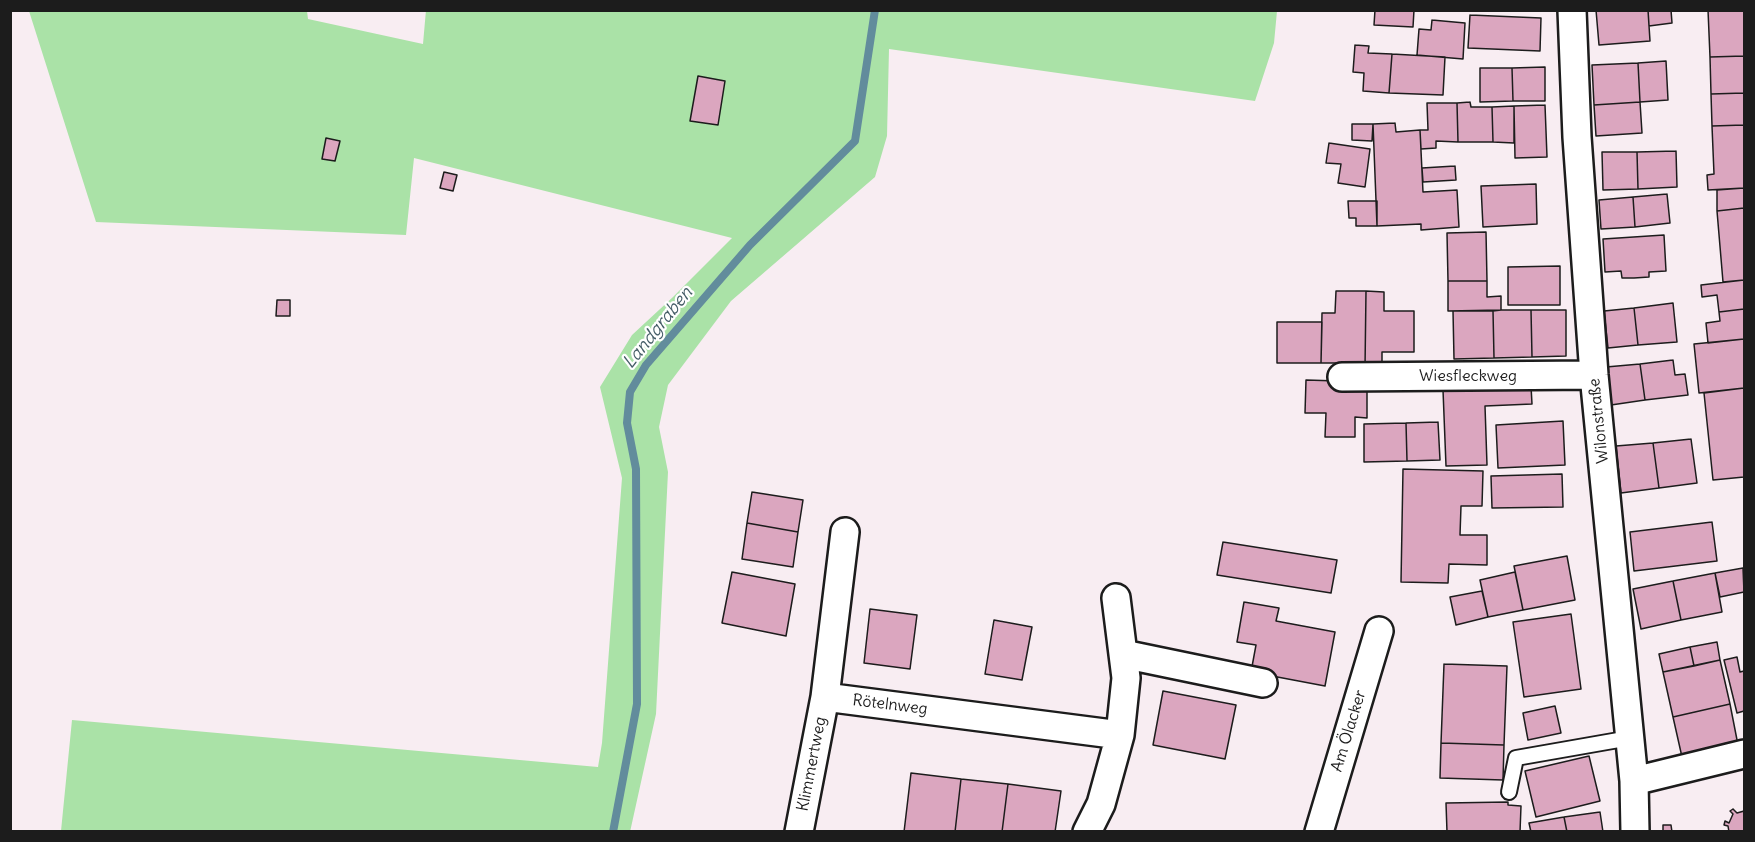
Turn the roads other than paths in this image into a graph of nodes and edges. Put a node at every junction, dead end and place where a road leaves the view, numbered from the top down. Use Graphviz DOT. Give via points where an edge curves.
graph roads {
  1 [pos="1572,10"];
  2 [pos="1594,375"];
  3 [pos="1342,377"];
  4 [pos="845,532"];
  5 [pos="1116,598"];
  6 [pos="1379,631"];
  7 [pos="1123,654"];
  8 [pos="1263,683"];
  9 [pos="825,697"];
  10 [pos="1120,735"];
  11 [pos="1630,738"];
  12 [pos="1744,754"];
  13 [pos="1634,781"];
  14 [pos="1509,792"];
  15 [pos="799,831"];
  16 [pos="1088,831"];
  17 [pos="1319,831"];
  18 [pos="1635,831"];
  1 -- 2 [label="street, Wilonstraße" via="1577,146"];
  2 -- 3 [label="street, Wiesfleckweg"];
  2 -- 11 [label="street, Wilonstraße"];
  4 -- 9 [label="street"];
  5 -- 7 [label="street"];
  6 -- 17 [label="street, Am Ölacker"];
  7 -- 8 [label="street"];
  7 -- 10 [label="street" via="1126,678"];
  9 -- 10 [label="street, Rötelnweg"];
  9 -- 15 [label="street, Klimmertweg"];
  10 -- 16 [label="street" via="1101,804"];
  11 -- 13 [label="street, Wilonstraße"];
  11 -- 14 [label="lane" via="1516,758"];
  12 -- 13 [label="street"];
  13 -- 18 [label="street, Wilonstraße"];
}
